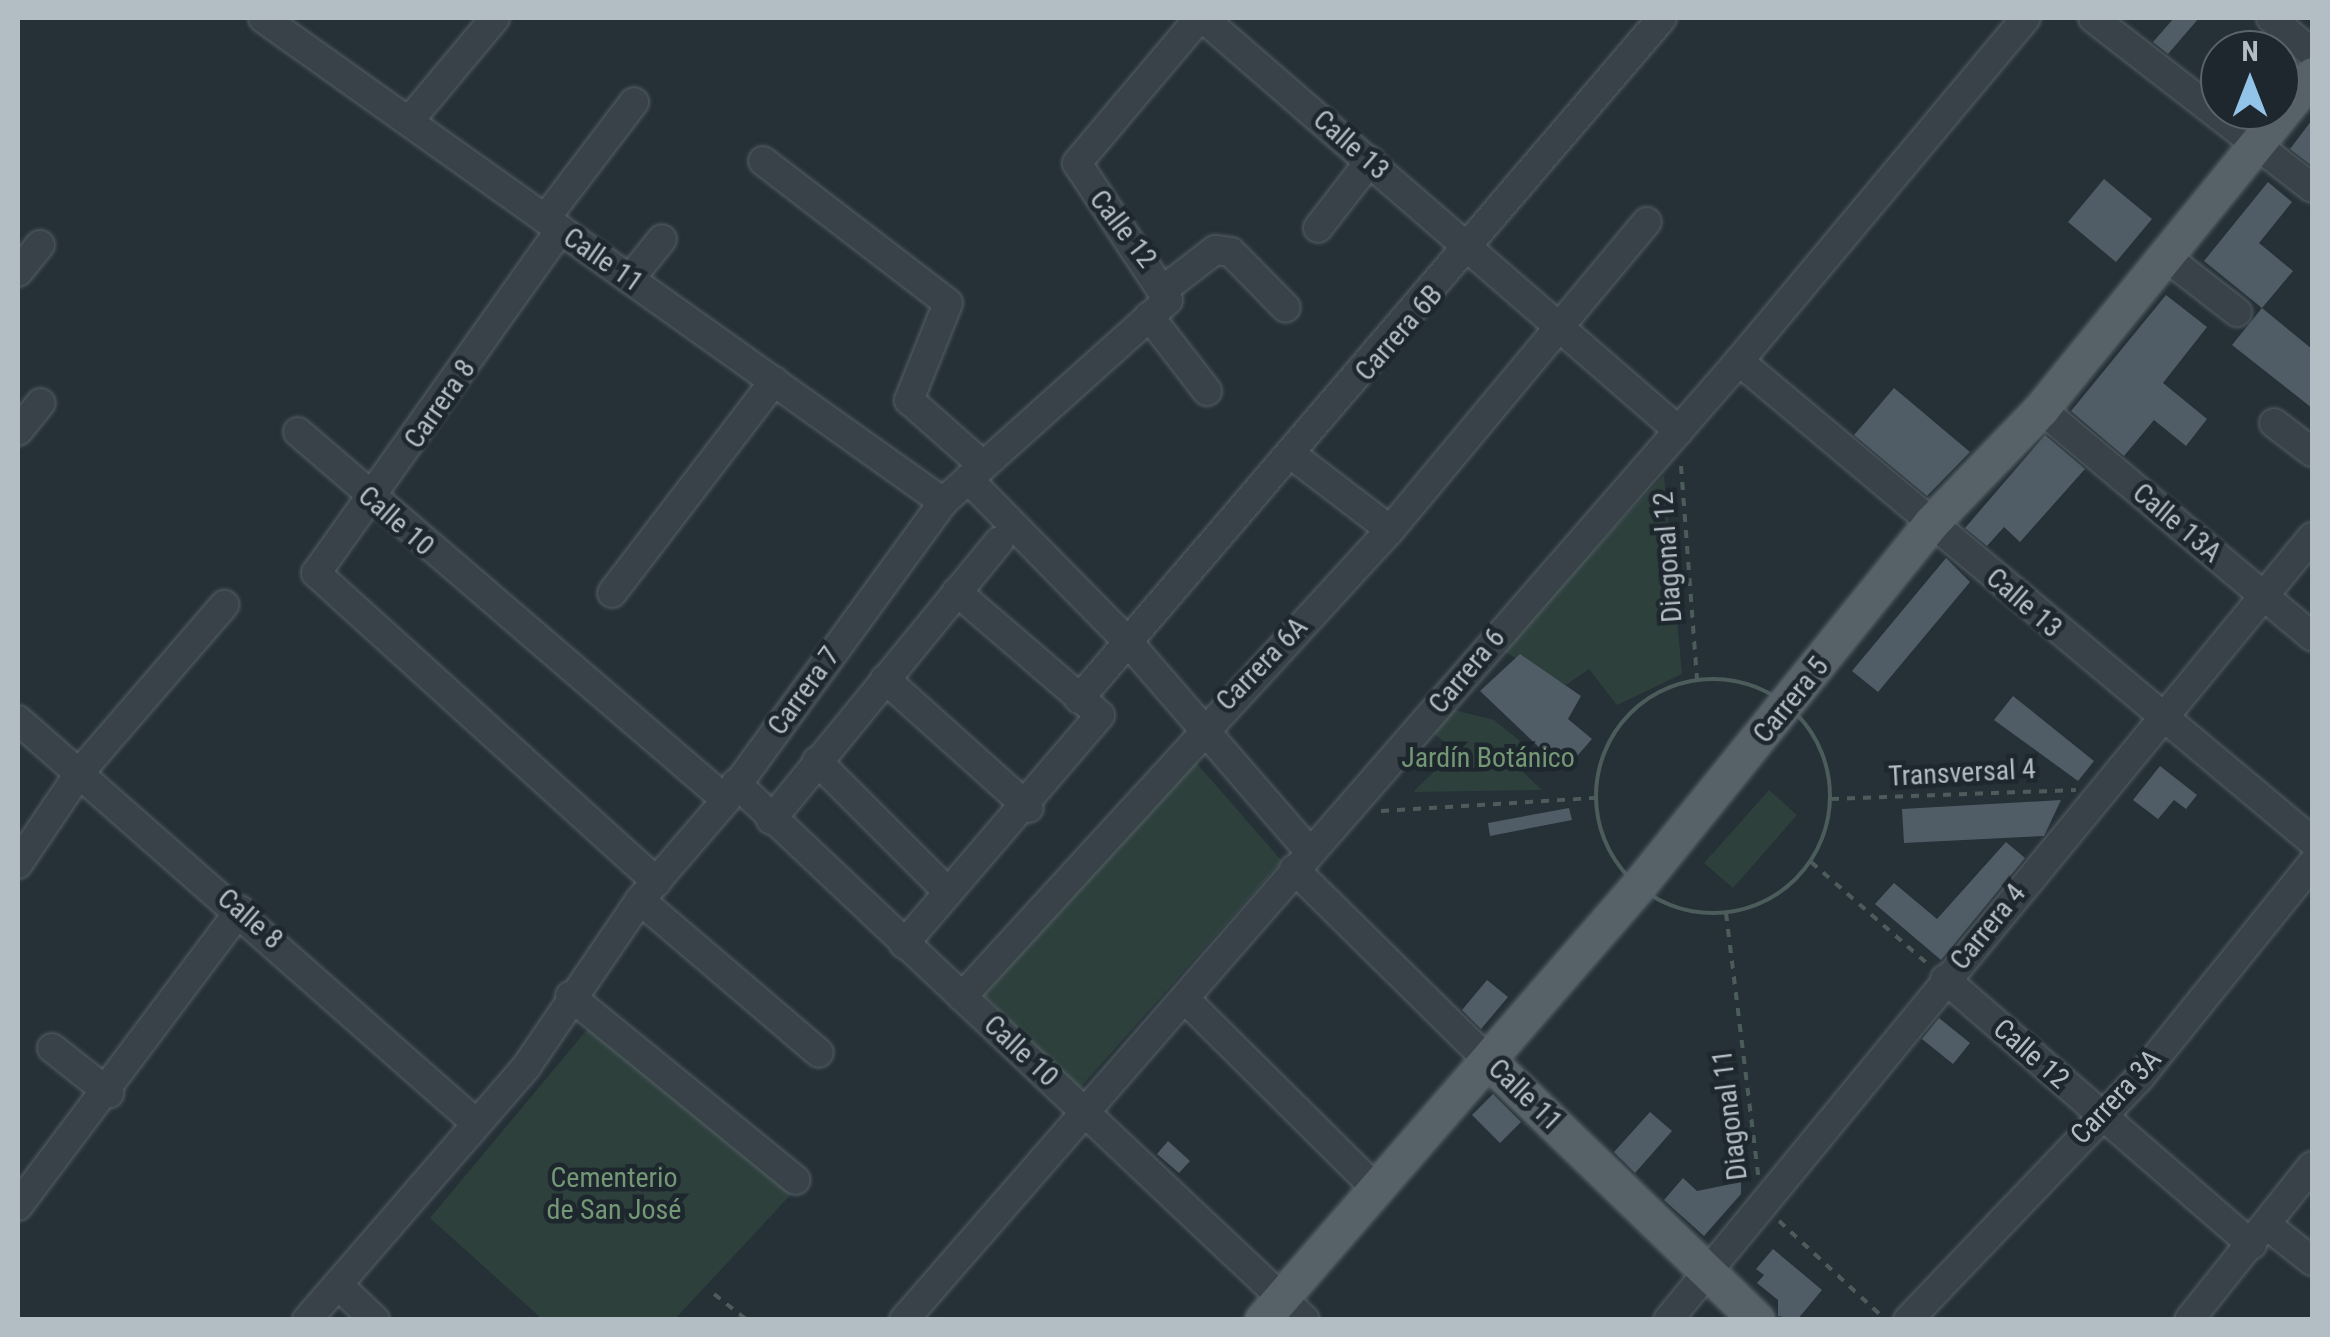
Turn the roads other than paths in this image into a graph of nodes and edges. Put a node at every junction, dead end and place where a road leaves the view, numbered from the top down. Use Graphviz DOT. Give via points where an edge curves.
graph roads {
  1 [pos="263,18"];
  2 [pos="495,18"];
  3 [pos="1201,18"];
  4 [pos="1662,18"];
  5 [pos="2026,18"];
  6 [pos="2093,18"];
  7 [pos="2270,18"];
  8 [pos="2312,52"];
  9 [pos="2312,74"];
  10 [pos="634,102"];
  11 [pos="409,121"];
  12 [pos="2257,147"];
  13 [pos="763,161"];
  14 [pos="1370,161"];
  15 [pos="2312,188"];
  16 [pos="1647,222"];
  17 [pos="552,224"];
  18 [pos="1318,228"];
  19 [pos="662,240"];
  20 [pos="40,245"];
  21 [pos="1472,248"];
  22 [pos="2166,258"];
  23 [pos="18,272"];
  24 [pos="630,279"];
  25 [pos="1168,291"];
  26 [pos="1286,308"];
  27 [pos="2236,312"];
  28 [pos="1149,316"];
  29 [pos="1559,327"];
  30 [pos="1739,361"];
  31 [pos="774,381"];
  32 [pos="1207,391"];
  33 [pos="42,403"];
  34 [pos="2041,410"];
  35 [pos="2274,424"];
  36 [pos="18,431"];
  37 [pos="1679,431"];
  38 [pos="298,432"];
  39 [pos="2312,452"];
  40 [pos="1292,455"];
  41 [pos="973,470"];
  42 [pos="372,502"];
  43 [pos="943,502"];
  44 [pos="1931,523"];
  45 [pos="1390,530"];
  46 [pos="2312,537"];
  47 [pos="999,541"];
  48 [pos="957,592"];
  49 [pos="612,593"];
  50 [pos="2264,595"];
  51 [pos="224,606"];
  52 [pos="2312,636"];
  53 [pos="1128,642"];
  54 [pos="884,680"];
  55 [pos="1080,698"];
  56 [pos="2158,719"];
  57 [pos="18,722"];
  58 [pos="1201,727"];
  59 [pos="817,760"];
  60 [pos="80,772"];
  61 [pos="731,792"];
  62 [pos="1029,808"];
  63 [pos="772,820"];
  64 [pos="2312,841"];
  65 [pos="1301,860"];
  66 [pos="18,864"];
  67 [pos="2312,864"];
  68 [pos="648,891"];
  69 [pos="948,892"];
  70 [pos="240,910"];
  71 [pos="904,944"];
  72 [pos="1945,979"];
  73 [pos="570,996"];
  74 [pos="962,998"];
  75 [pos="1187,1001"];
  76 [pos="52,1048"];
  77 [pos="819,1053"];
  78 [pos="1490,1062"];
  79 [pos="110,1093"];
  80 [pos="1085,1110"];
  81 [pos="2100,1114"];
  82 [pos="477,1124"];
  83 [pos="2312,1166"];
  84 [pos="796,1180"];
  85 [pos="1374,1188"];
  86 [pos="18,1206"];
  87 [pos="2260,1235"];
  88 [pos="2312,1261"];
  89 [pos="1708,1269"];
  90 [pos="338,1285"];
  91 [pos="1283,1312"];
  92 [pos="307,1320"];
  93 [pos="375,1320"];
  94 [pos="904,1320"];
  95 [pos="1668,1320"];
  96 [pos="1757,1320"];
  97 [pos="1908,1320"];
  98 [pos="2189,1320"];
  1 -- 11 [label="street, Calle 11"];
  2 -- 11 [label="street"];
  3 -- 14 [label="street, Calle 13"];
  3 -- 25 [label="street, Calle 12" via="1077,164"];
  4 -- 21 [label="street, Carrera 6B"];
  5 -- 30 [label="street, Carrera 6"];
  6 -- 12 [label="street"];
  7 -- 8 [label="street"];
  9 -- 12 [label="main road, Carrera 5"];
  10 -- 17 [label="street, Carrera 8"];
  11 -- 17 [label="street, Calle 11"];
  12 -- 15 [label="street"];
  12 -- 22 [label="main road, Carrera 5"];
  13 -- 41 [label="street, Calle 11" via="948,304 909,400"];
  14 -- 18 [label="street"];
  14 -- 21 [label="street, Calle 13"];
  16 -- 29 [label="street, Carrera 6A"];
  17 -- 24 [label="street, Calle 11"];
  17 -- 42 [label="street, Carrera 8"];
  19 -- 24 [label="street"];
  20 -- 23 [label="street"];
  21 -- 29 [label="street, Calle 13"];
  21 -- 40 [label="street, Carrera 6B"];
  22 -- 27 [label="street"];
  22 -- 34 [label="main road, Carrera 5"];
  24 -- 31 [label="street, Calle 11"];
  25 -- 26 [label="street, Carrera 7" via="1215,250 1230,252"];
  25 -- 28 [label="street, Carrera 7"];
  28 -- 32 [label="street"];
  28 -- 41 [label="street, Carrera 7"];
  29 -- 37 [label="street, Calle 13"];
  29 -- 45 [label="street, Carrera 6A"];
  30 -- 37 [label="street, Carrera 6"];
  30 -- 44 [label="street, Calle 13"];
  31 -- 43 [label="street, Calle 11"];
  31 -- 49 [label="street"];
  33 -- 36 [label="street"];
  34 -- 44 [label="main road, Carrera 5"];
  34 -- 50 [label="street, Calle 13A"];
  35 -- 39 [label="street"];
  37 -- 65 [label="street, Carrera 6"];
  38 -- 42 [label="street, Calle 10"];
  40 -- 45 [label="street"];
  40 -- 53 [label="street, Carrera 6B"];
  41 -- 43 [label="street, Carrera 7"];
  41 -- 53 [label="street, Calle 11"];
  42 -- 61 [label="street, Calle 10"];
  42 -- 68 [label="street, Carrera 8" via="316,574"];
  43 -- 61 [label="street, Carrera 7"];
  44 -- 56 [label="street, Calle 13"];
  44 -- 78 [label="main road, Carrera 5"];
  45 -- 58 [label="street, Carrera 6A"];
  46 -- 50 [label="street, Carrera 4"];
  47 -- 48 [label="street"];
  48 -- 54 [label="street"];
  48 -- 55 [label="street"];
  50 -- 52 [label="street, Calle 13A"];
  50 -- 56 [label="street, Carrera 4"];
  51 -- 60 [label="street"];
  53 -- 55 [label="street, Carrera 6B"];
  53 -- 58 [label="street, Calle 11"];
  54 -- 59 [label="street"];
  54 -- 62 [label="street"];
  55 -- 62 [label="street" via="1100,715"];
  56 -- 64 [label="street, Calle 13"];
  56 -- 72 [label="street, Carrera 4"];
  57 -- 60 [label="street, Calle 8"];
  58 -- 65 [label="street, Calle 11"];
  58 -- 74 [label="street, Carrera 6A"];
  59 -- 63 [label="street"];
  59 -- 69 [label="street"];
  60 -- 66 [label="street"];
  60 -- 70 [label="street, Calle 8"];
  61 -- 63 [label="street, Calle 10"];
  61 -- 68 [label="street, Carrera 7"];
  62 -- 69 [label="street"];
  63 -- 71 [label="street, Calle 10"];
  65 -- 75 [label="street, Carrera 6"];
  65 -- 78 [label="street, Calle 11"];
  67 -- 81 [label="street, Carrera 3A"];
  68 -- 73 [label="street, Carrera 7"];
  68 -- 77 [label="street"];
  69 -- 71 [label="street"];
  70 -- 79 [label="street"];
  70 -- 82 [label="street, Calle 8"];
  71 -- 74 [label="street, Calle 10"];
  72 -- 81 [label="street, Calle 12"];
  72 -- 89 [label="street, Carrera 4"];
  73 -- 82 [label="street, Carrera 7"];
  73 -- 84 [label="street"];
  74 -- 80 [label="street, Calle 10"];
  75 -- 80 [label="street, Carrera 6"];
  75 -- 85 [label="street"];
  76 -- 79 [label="street"];
  78 -- 85 [label="main road, Carrera 5"];
  78 -- 89 [label="main road, Calle 11"];
  79 -- 86 [label="street"];
  80 -- 91 [label="street, Calle 10"];
  80 -- 94 [label="street, Carrera 6"];
  81 -- 87 [label="street, Calle 12"];
  81 -- 97 [label="street, Carrera 3A"];
  82 -- 90 [label="street, Carrera 7"];
  83 -- 87 [label="street"];
  85 -- 91 [label="main road, Carrera 5"];
  87 -- 88 [label="street, Calle 12"];
  87 -- 98 [label="street"];
  89 -- 95 [label="street, Carrera 4"];
  89 -- 96 [label="main road, Calle 11"];
  90 -- 92 [label="street, Carrera 7"];
  90 -- 93 [label="street"];
}
